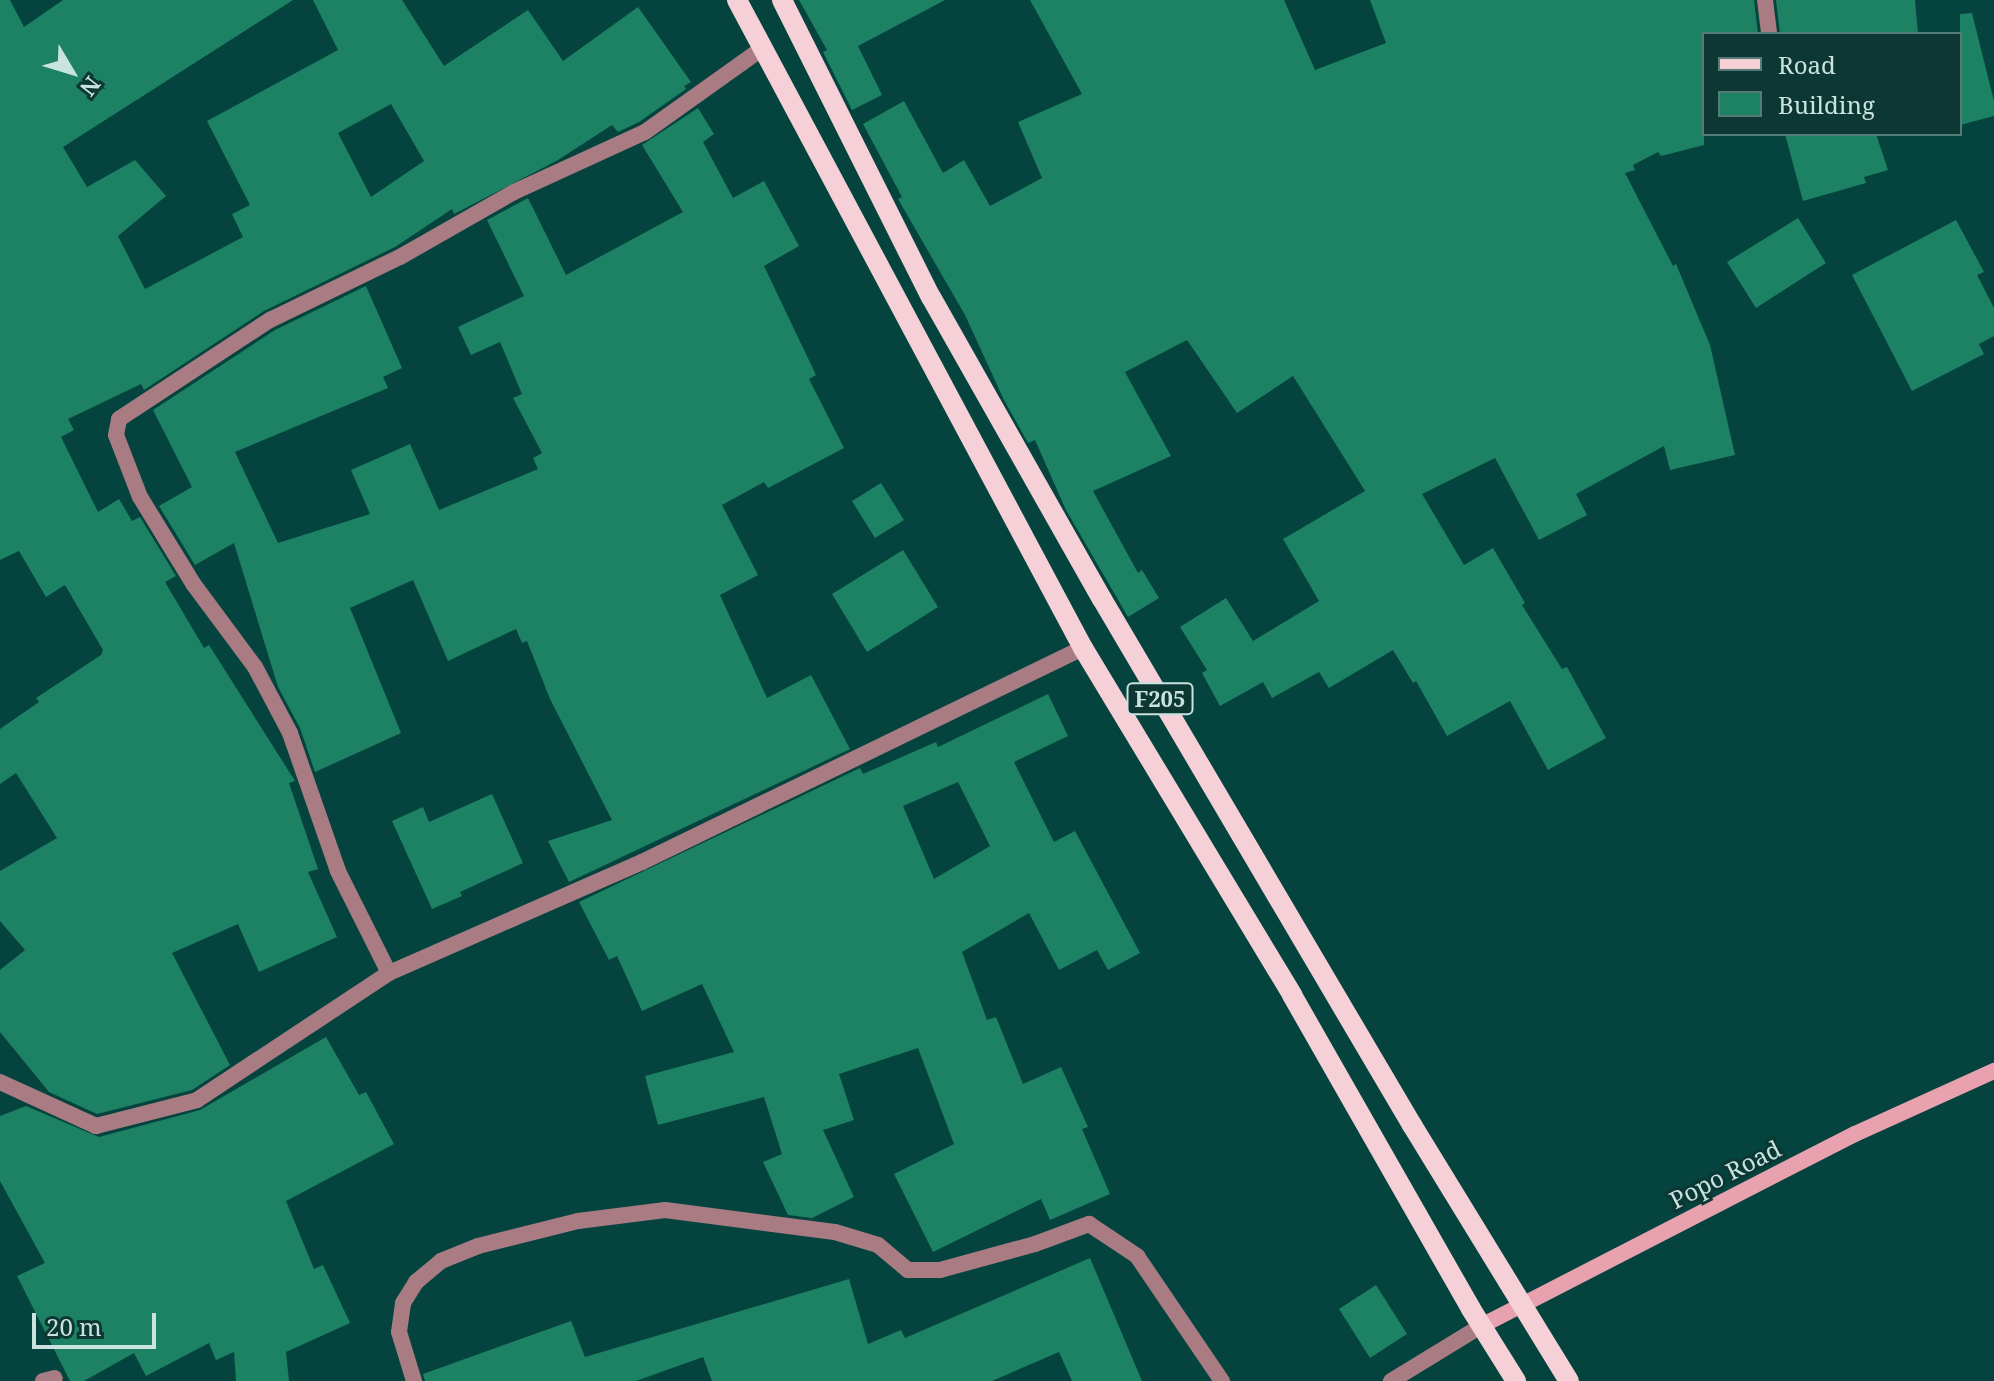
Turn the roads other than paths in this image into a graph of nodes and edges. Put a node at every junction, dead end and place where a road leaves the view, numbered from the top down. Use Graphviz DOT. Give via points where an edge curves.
graph roads {
  1 [pos="737,0"];
  2 [pos="782,0"];
  3 [pos="1765,0"];
  4 [pos="1769,32"];
  5 [pos="764,47"];
  6 [pos="1083,648"];
  7 [pos="389,973"];
  8 [pos="1994,1071"];
  9 [pos="0,1082"];
  10 [pos="1521,1305"];
  11 [pos="1481,1326"];
  12 [pos="414,1381"];
  13 [pos="1222,1381"];
  14 [pos="1391,1381"];
  15 [pos="1516,1381"];
  16 [pos="1569,1381"];
  1 -- 5 [label="main road, F205"];
  2 -- 10 [label="main road, F205" via="931,297 1086,572"];
  3 -- 4 [label="street"];
  5 -- 6 [label="main road, F205"];
  5 -- 7 [label="street" via="645,132 514,192 400,257 270,320 119,419 116,435 140,497 194,585 255,667 290,733 338,871"];
  6 -- 7 [label="street" via="642,862"];
  6 -- 11 [label="main road, F205" via="1292,995"];
  7 -- 9 [label="street" via="197,1100 96,1126"];
  8 -- 10 [label="main road, Popo Road" via="1855,1134"];
  10 -- 11 [label="main road, Popo Road"];
  10 -- 16 [label="main road, F205"];
  11 -- 14 [label="street"];
  11 -- 15 [label="main road, F205"];
  12 -- 13 [label="street" via="399,1332 403,1303 416,1282 441,1261 478,1246 578,1221 665,1210 835,1232 878,1245 908,1270 940,1270 1089,1224 1137,1256"];
}
